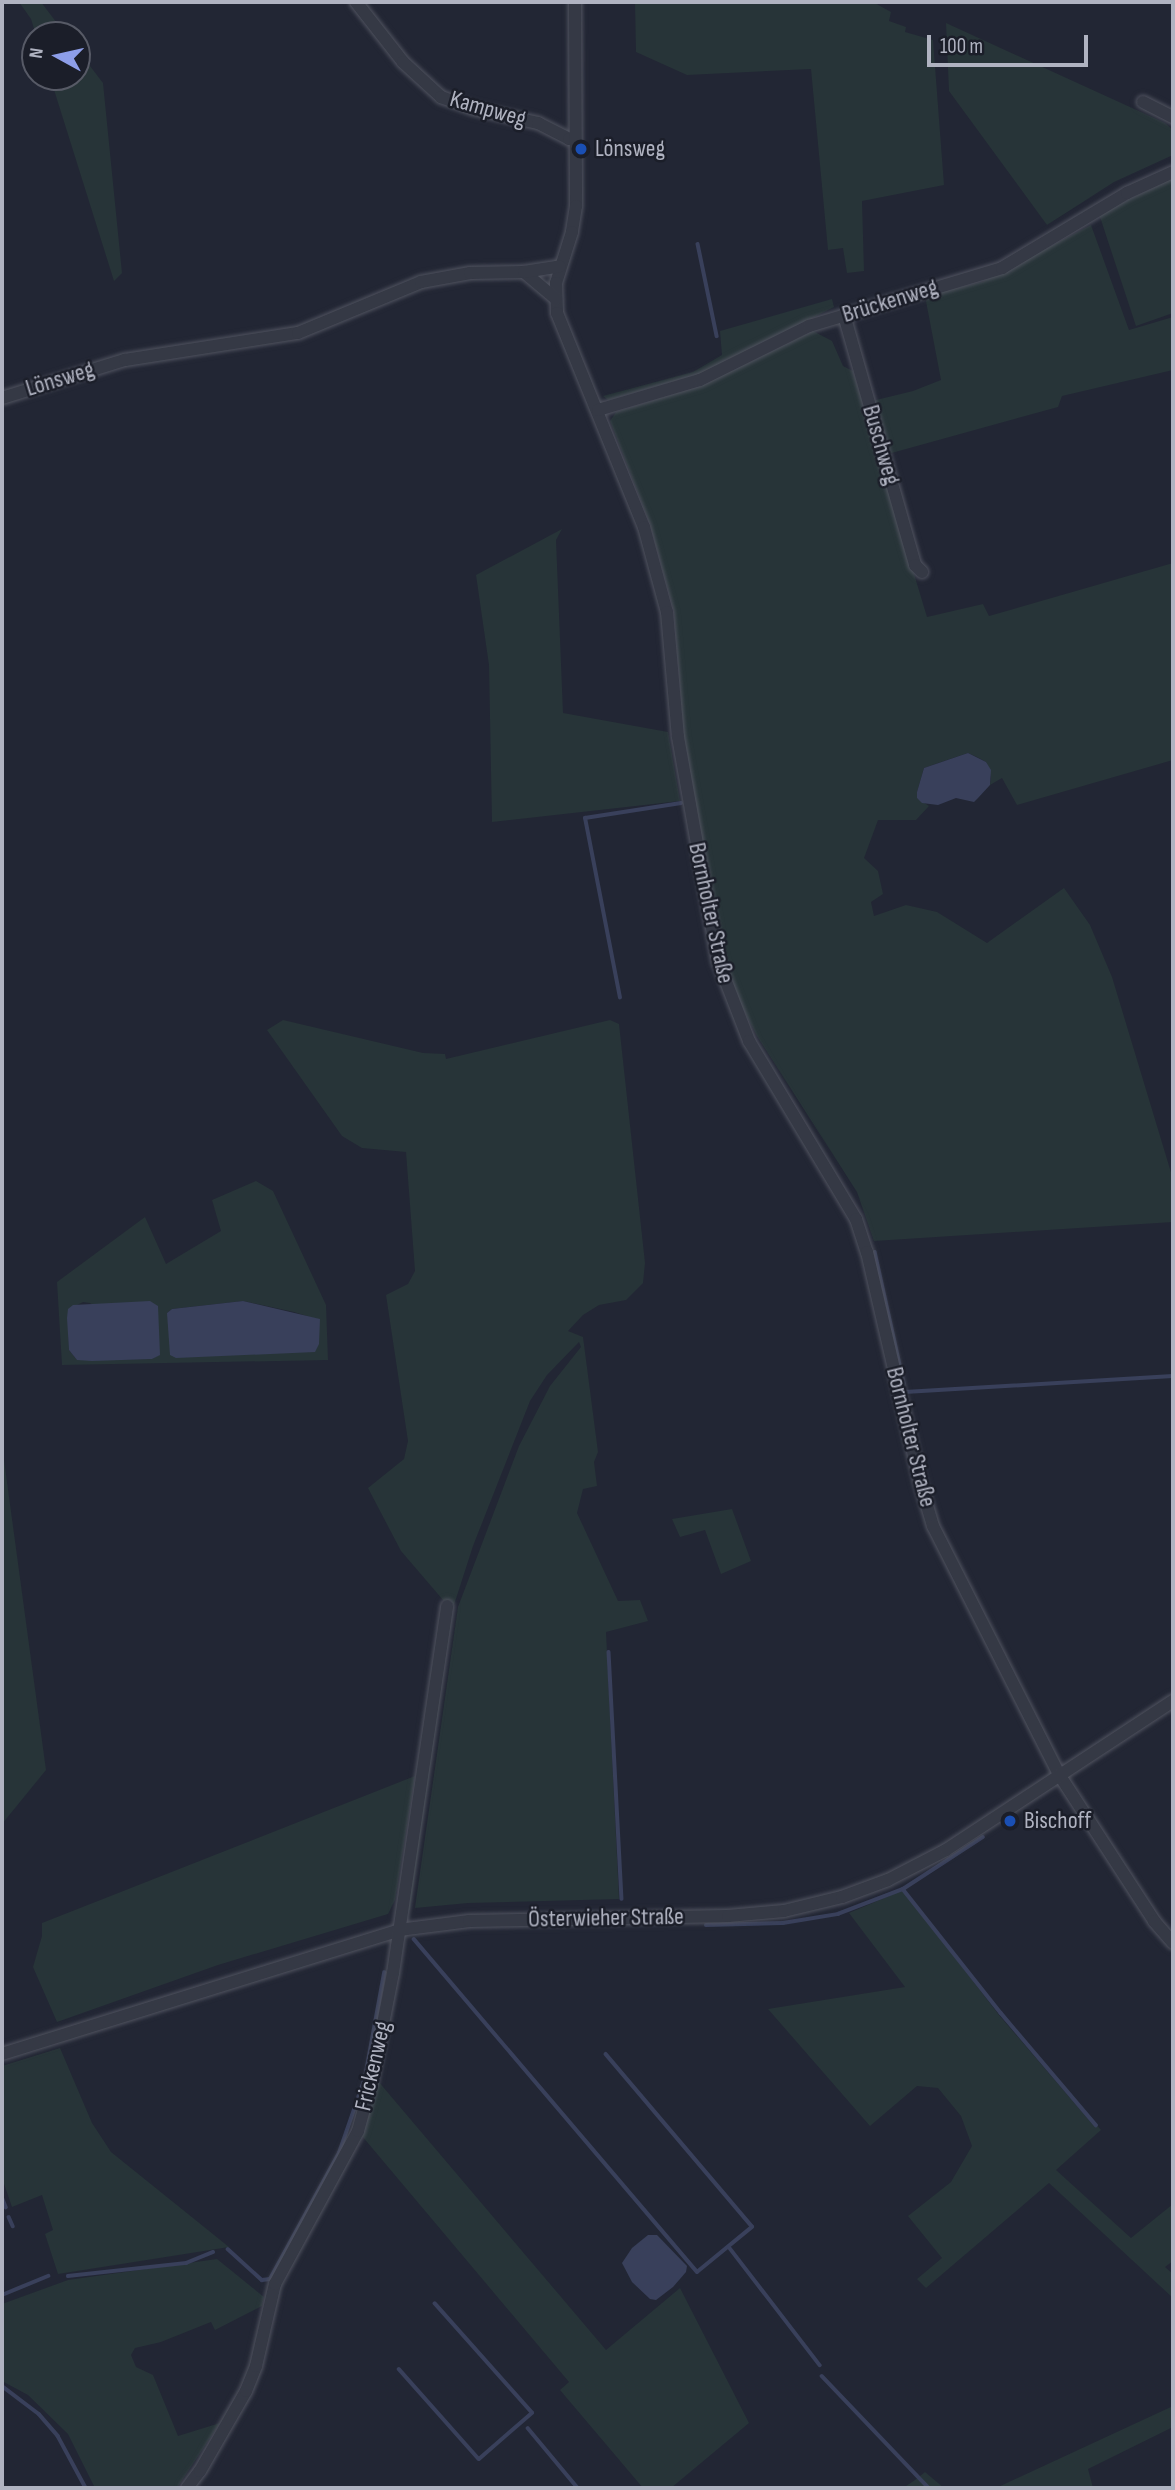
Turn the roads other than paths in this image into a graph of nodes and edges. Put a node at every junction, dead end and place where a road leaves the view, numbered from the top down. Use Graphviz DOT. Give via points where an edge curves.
graph roads {
  1 [pos="356,2"];
  2 [pos="575,2"];
  3 [pos="1143,102"];
  4 [pos="1173,117"];
  5 [pos="575,139"];
  6 [pos="1173,172"];
  7 [pos="560,266"];
  8 [pos="524,272"];
  9 [pos="556,299"];
  10 [pos="844,315"];
  11 [pos="2,398"];
  12 [pos="598,410"];
  13 [pos="922,572"];
  14 [pos="447,1606"];
  15 [pos="1173,1701"];
  16 [pos="1060,1776"];
  17 [pos="399,1930"];
  18 [pos="1173,1943"];
  19 [pos="2,2054"];
  20 [pos="187,2488"];
  1 -- 5 [label="street, Kampweg" via="403,62 441,97 538,123"];
  2 -- 5 [label="street, Bornholter Straße"];
  3 -- 4 [label="street"];
  5 -- 7 [label="street, Bornholter Straße" via="576,206"];
  6 -- 10 [label="street, Brückenweg" via="1127,192 1002,268"];
  7 -- 8 [label="street, Lönsweg"];
  7 -- 9 [label="street, Bornholter Straße"];
  8 -- 9 [label="street"];
  8 -- 11 [label="street, Lönsweg" via="470,273 421,282 298,333 125,360"];
  9 -- 12 [label="street, Bornholter Straße" via="557,313"];
  10 -- 12 [label="street, Brückenweg" via="809,326 700,380"];
  10 -- 13 [label="street, Buschweg" via="915,565"];
  12 -- 16 [label="street, Bornholter Straße" via="645,527 667,612 678,737 709,926 729,996 748,1041 856,1219 933,1526"];
  14 -- 17 [label="street, Frickenweg"];
  15 -- 16 [label="street, Österwieher Straße"];
  16 -- 17 [label="street, Österwieher Straße" via="911,1870 813,1905 728,1916 469,1921"];
  16 -- 18 [label="street, Bornholter Straße"];
  17 -- 19 [label="street, Österwieher Straße"];
  17 -- 20 [label="street, Frickenweg" via="372,2080 358,2131 275,2284 246,2391"];
}
